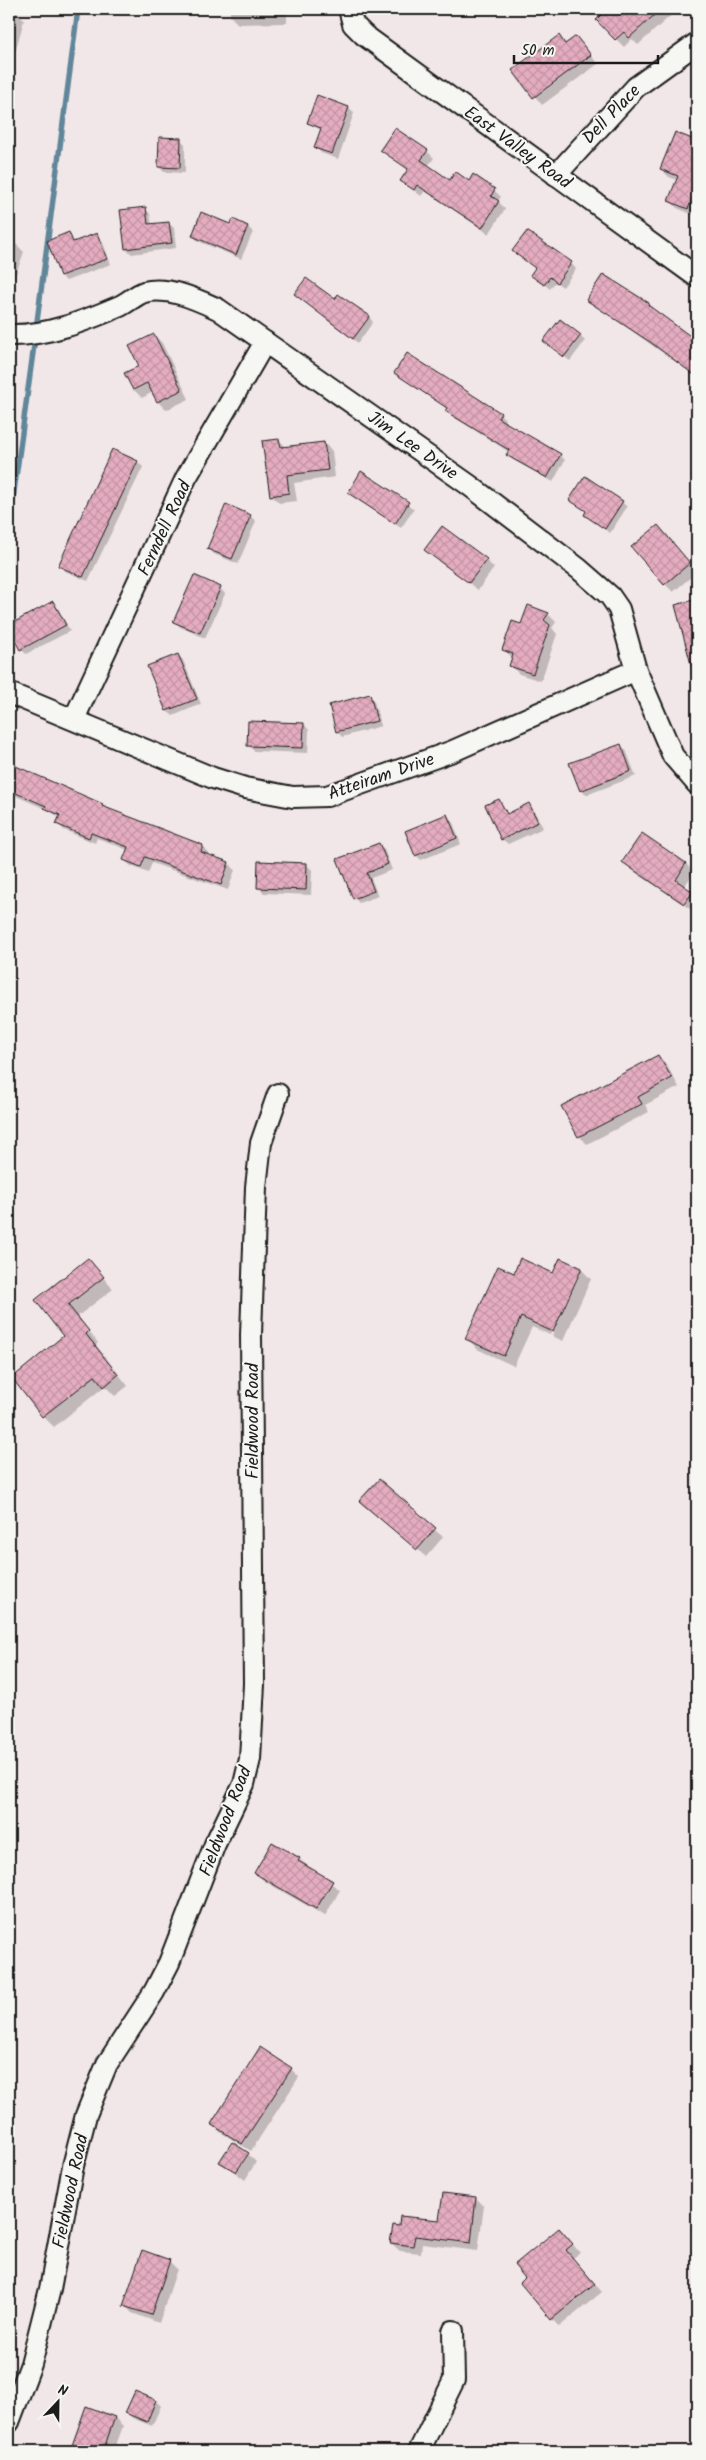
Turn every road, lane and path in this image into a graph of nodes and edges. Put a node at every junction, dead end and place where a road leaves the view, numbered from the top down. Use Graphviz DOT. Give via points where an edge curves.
graph roads {
  1 [pos="349,9"];
  2 [pos="697,43"];
  3 [pos="556,175"];
  4 [pos="697,277"];
  5 [pos="9,335"];
  6 [pos="265,342"];
  7 [pos="636,670"];
  8 [pos="9,692"];
  9 [pos="74,719"];
  10 [pos="697,784"];
  11 [pos="278,1094"];
  12 [pos="453,2331"];
  13 [pos="9,2422"];
  14 [pos="419,2451"];
  1 -- 3 [label="street, East Valley Road" via="353,24 364,35"];
  2 -- 3 [label="street, Dell Place" via="636,87"];
  3 -- 4 [label="street, East Valley Road"];
  5 -- 6 [label="street, Jim Lee Drive" via="63,327 122,305 143,292 165,291 185,295 218,309"];
  6 -- 7 [label="street, Jim Lee Drive" via="470,485 610,596 618,609"];
  6 -- 9 [label="street, Ferndell Road" via="186,478"];
  7 -- 9 [label="street, Atteiram Drive" via="453,751 327,796 293,797 245,788"];
  7 -- 10 [label="street, Jim Lee Drive" via="673,756"];
  8 -- 9 [label="street, Atteiram Drive"];
  11 -- 13 [label="street, Fieldwood Road" via="261,1143 256,1186 251,1335 254,1684 250,1759 244,1784 215,1844 169,1963 107,2064 86,2115 50,2289 31,2364"];
  12 -- 14 [label="street" via="454,2380"];
}
